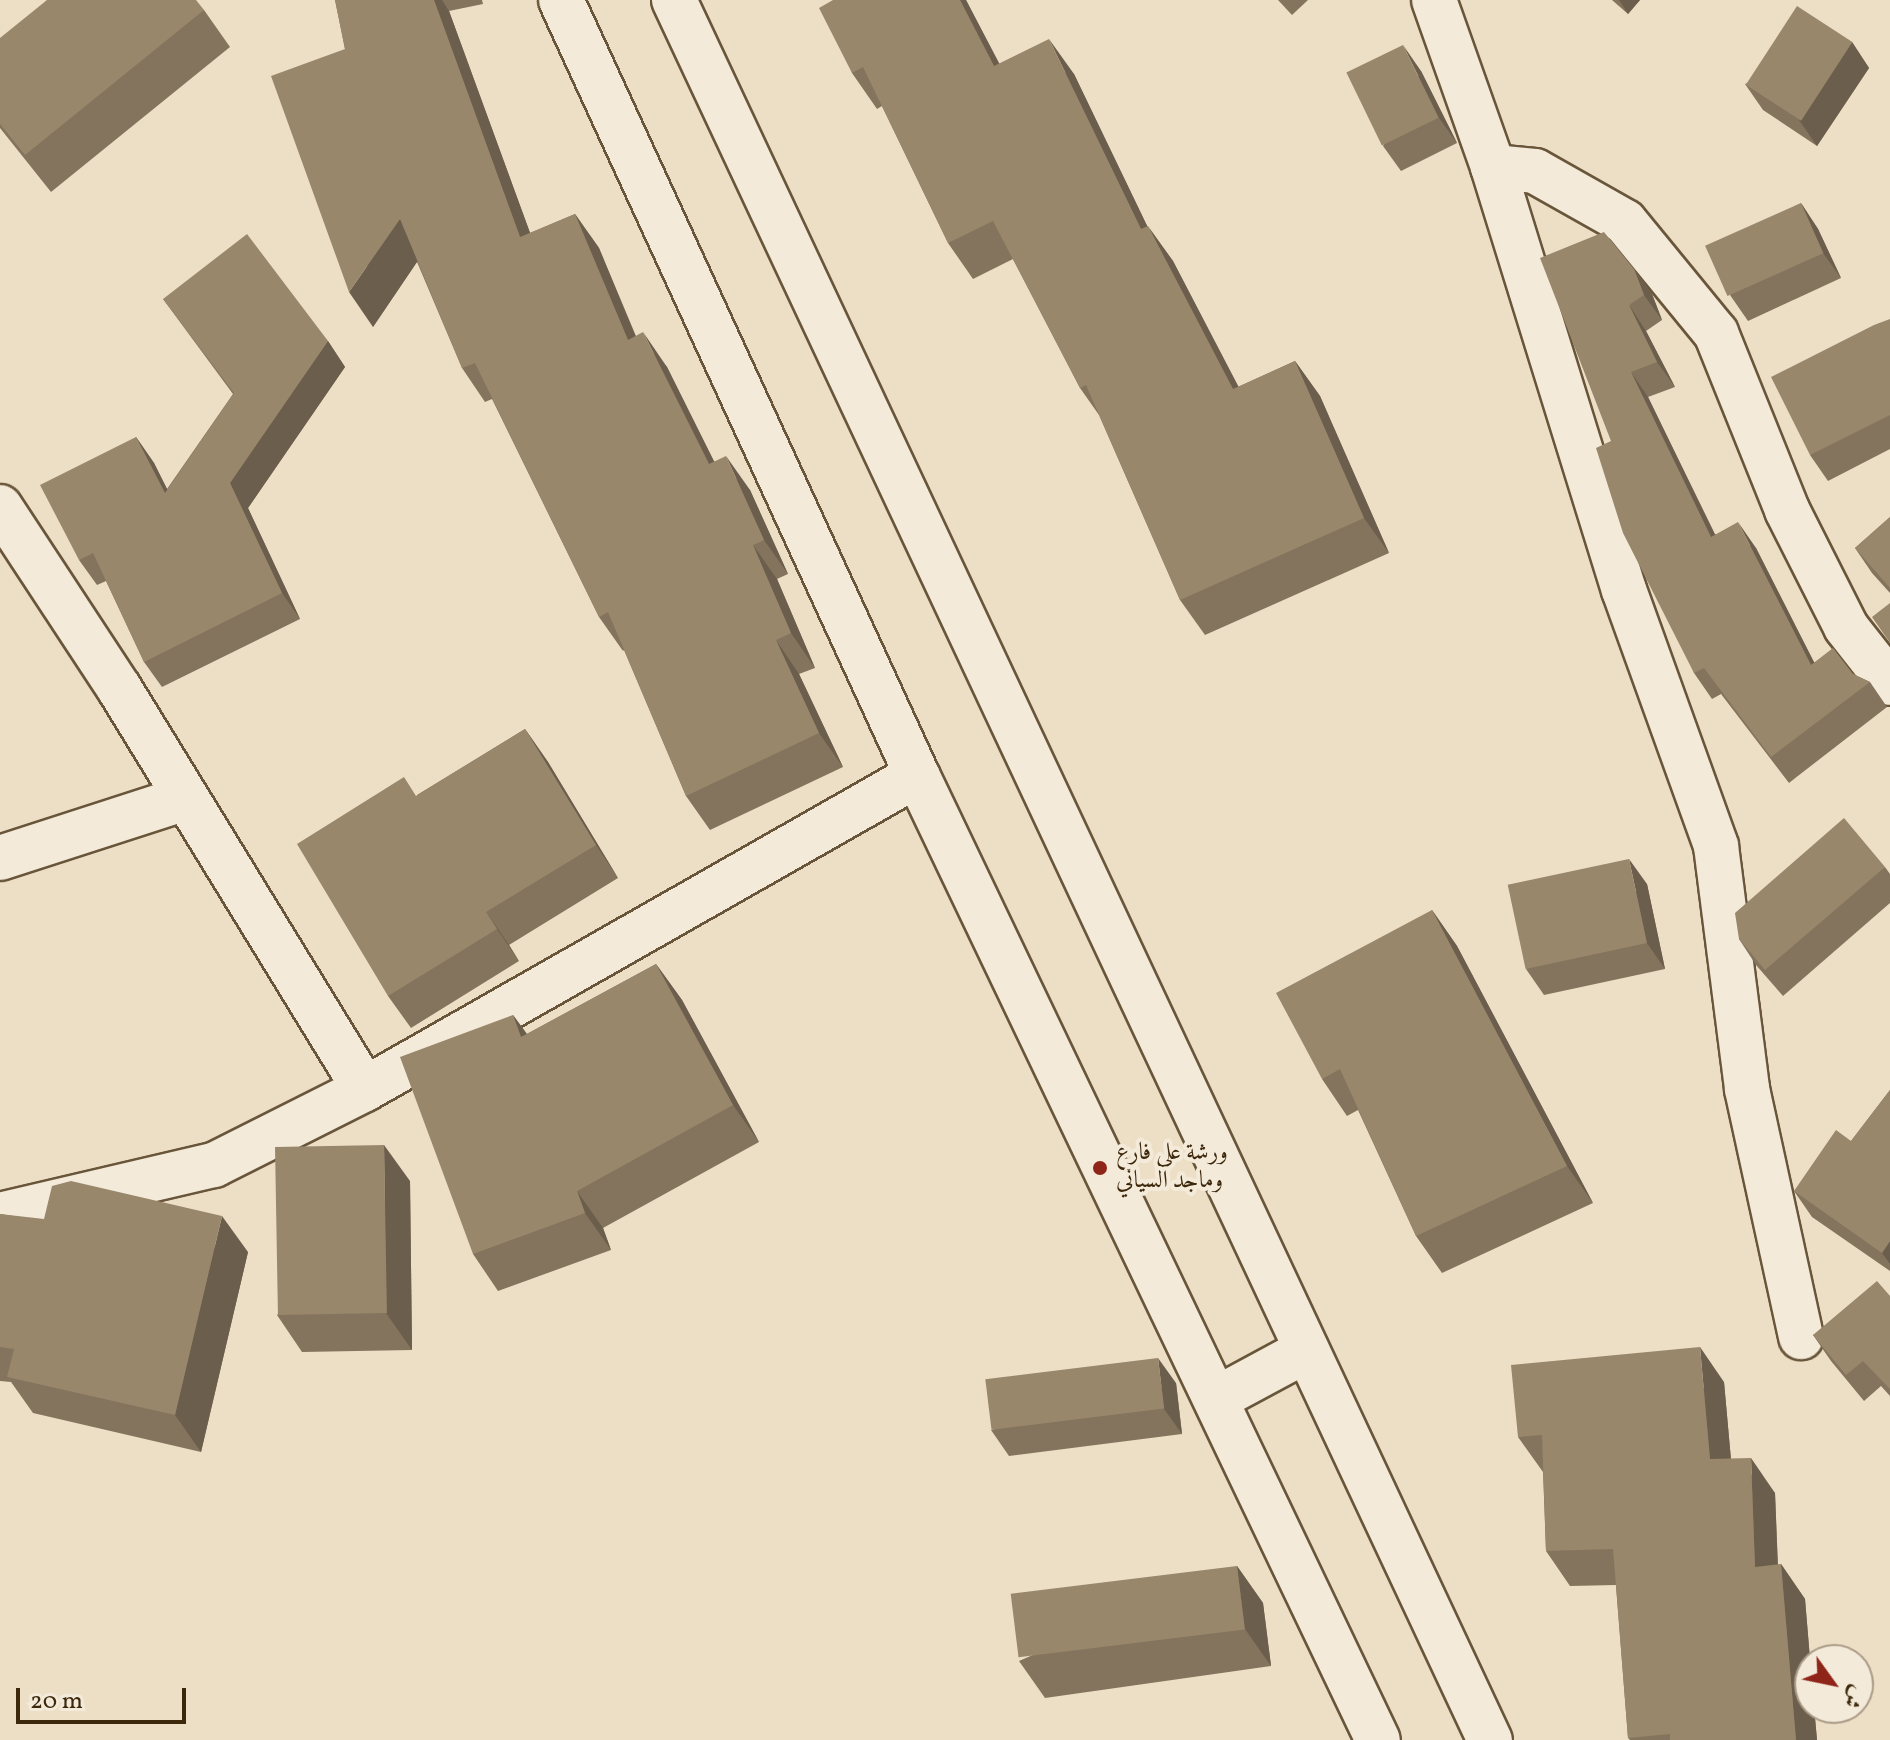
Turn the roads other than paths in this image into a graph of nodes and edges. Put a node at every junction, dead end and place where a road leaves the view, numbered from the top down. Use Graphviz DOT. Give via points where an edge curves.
graph roads {
  1 [pos="561,0"];
  2 [pos="674,0"];
  3 [pos="1434,0"];
  4 [pos="1493,167"];
  5 [pos="0,507"];
  6 [pos="1890,683"];
  7 [pos="917,775"];
  8 [pos="186,798"];
  9 [pos="0,858"];
  10 [pos="365,1089"];
  11 [pos="0,1215"];
  12 [pos="1801,1337"];
  13 [pos="1307,1350"];
  14 [pos="1216,1399"];
  15 [pos="1378,1740"];
  16 [pos="1490,1740"];
  1 -- 7 [label="street"];
  2 -- 13 [label="street"];
  3 -- 4 [label="street"];
  4 -- 6 [label="street" via="1535,171 1625,222 1716,333 1787,510 1846,627"];
  4 -- 12 [label="street" via="1624,590 1716,846 1747,1089"];
  5 -- 8 [label="street"];
  7 -- 10 [label="street"];
  7 -- 14 [label="street"];
  8 -- 9 [label="street"];
  8 -- 10 [label="street"];
  10 -- 11 [label="street" via="214,1165"];
  13 -- 14 [label="street"];
  13 -- 16 [label="street"];
  14 -- 15 [label="street"];
}
